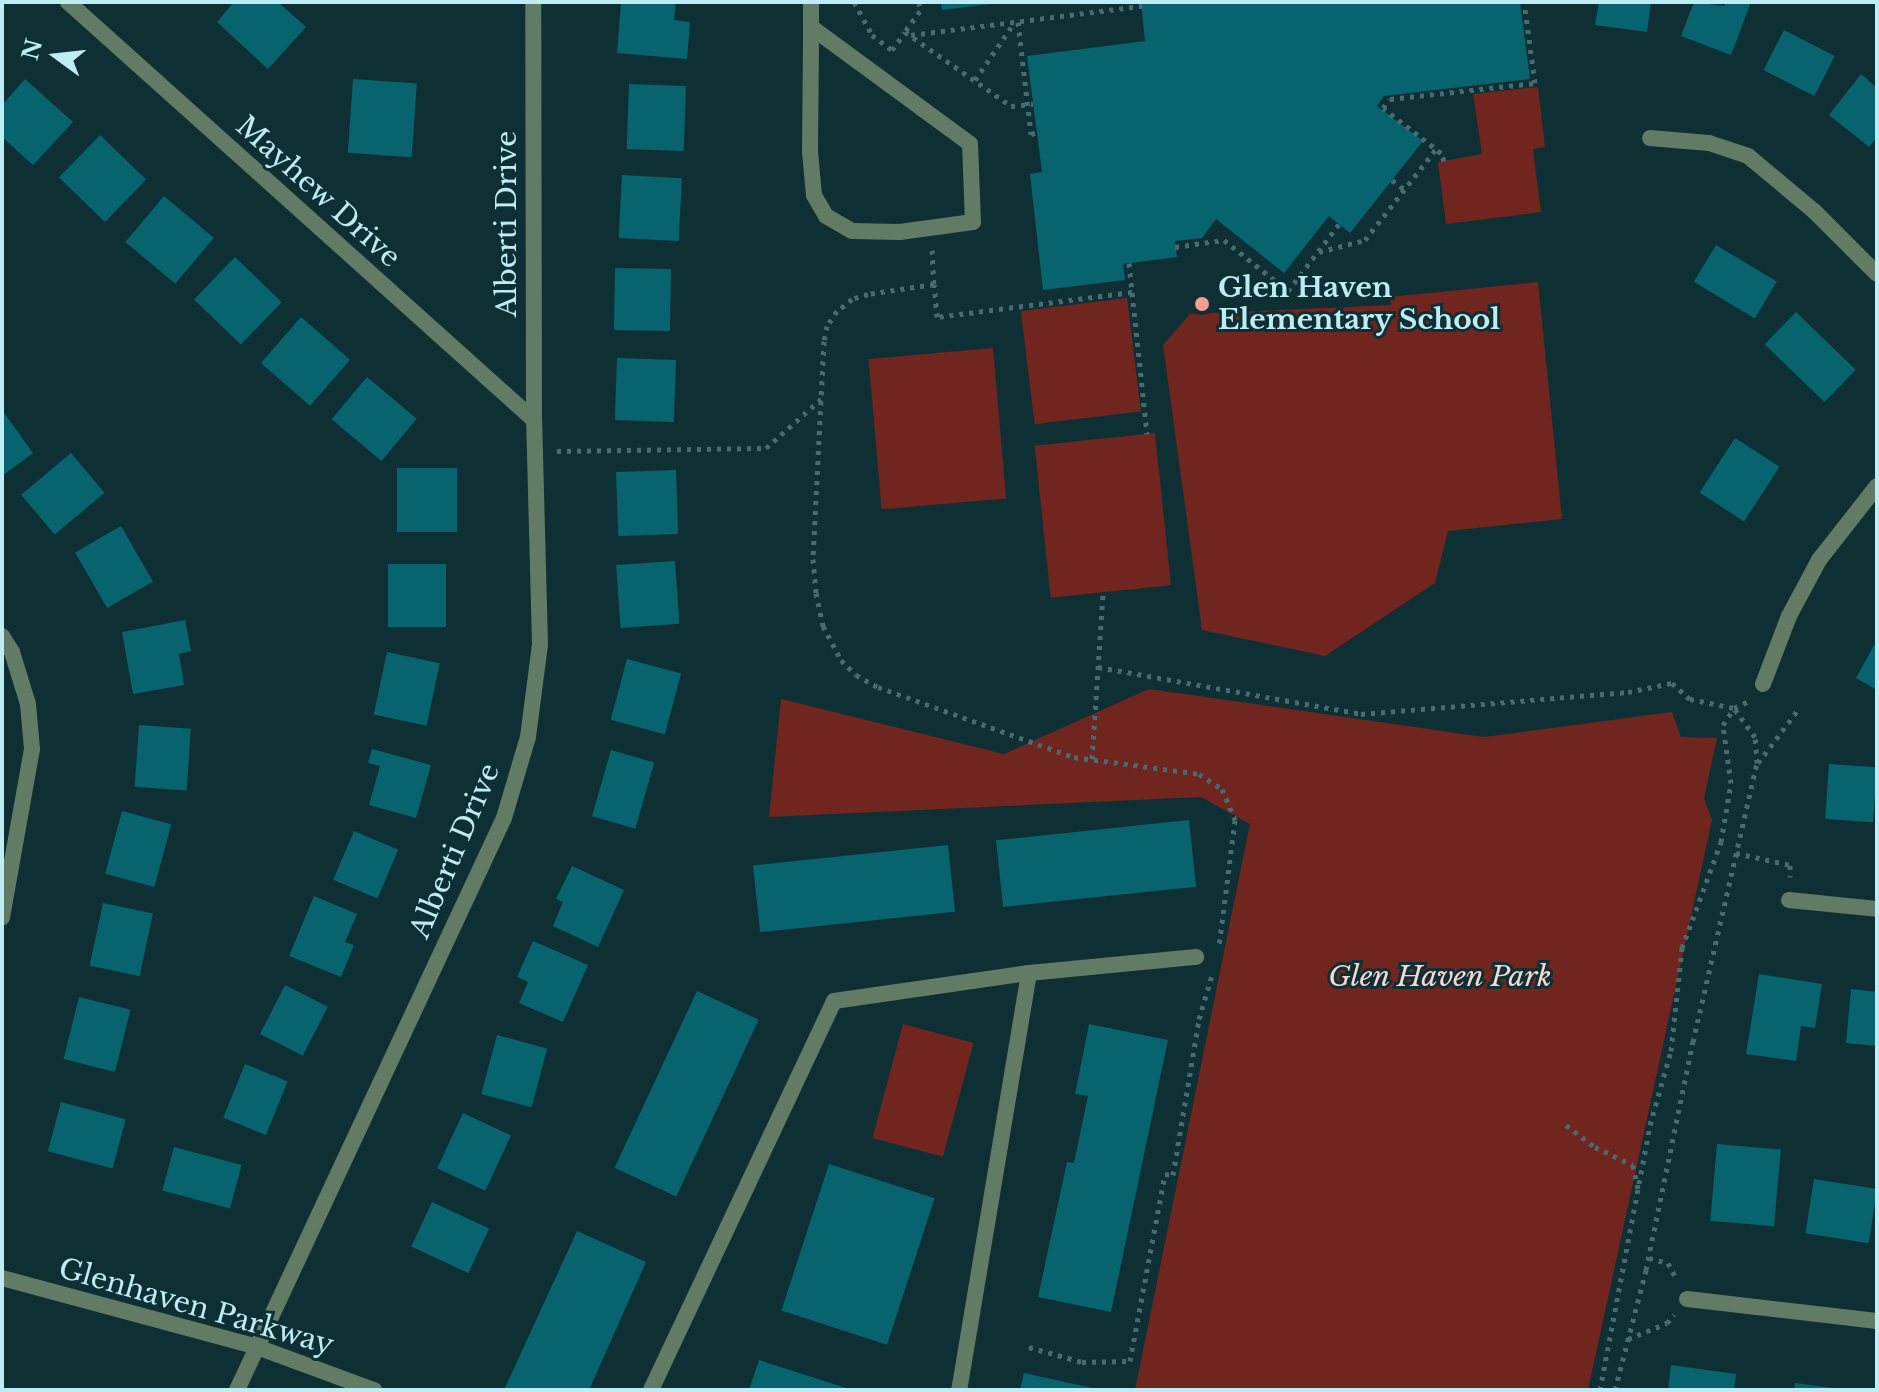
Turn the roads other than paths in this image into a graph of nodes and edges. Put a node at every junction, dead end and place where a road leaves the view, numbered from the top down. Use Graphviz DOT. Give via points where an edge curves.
graph roads {
  1 [pos="68,2"];
  2 [pos="533,2"];
  3 [pos="811,2"];
  4 [pos="811,27"];
  5 [pos="1650,138"];
  6 [pos="1877,274"];
  7 [pos="534,420"];
  8 [pos="1877,486"];
  9 [pos="2,636"];
  10 [pos="1763,684"];
  11 [pos="1789,900"];
  12 [pos="1877,909"];
  13 [pos="2,917"];
  14 [pos="1196,957"];
  15 [pos="1029,973"];
  16 [pos="2,1278"];
  17 [pos="1687,1299"];
  18 [pos="1877,1321"];
  19 [pos="257,1347"];
  20 [pos="237,1390"];
  21 [pos="374,1390"];
  22 [pos="651,1390"];
  23 [pos="959,1390"];
  1 -- 7 [label="street, Mayhew Drive"];
  2 -- 7 [label="street, Alberti Drive"];
  3 -- 4 [label="street"];
  4 -- 4 [label="street" via="970,144 973,222 852,231 826,216 814,195 810,152"];
  5 -- 6 [label="street" via="1709,143 1748,156"];
  7 -- 19 [label="street, Alberti Drive" via="540,645 528,737 504,818"];
  8 -- 10 [label="street" via="1819,560 1789,616"];
  9 -- 13 [label="street" via="28,704 32,749"];
  11 -- 12 [label="street"];
  14 -- 15 [label="street"];
  15 -- 22 [label="street" via="834,1001"];
  15 -- 23 [label="street"];
  16 -- 19 [label="street, Glenhaven Parkway"];
  17 -- 18 [label="street"];
  19 -- 20 [label="street, Alberti Drive"];
  19 -- 21 [label="street, Glenhaven Parkway"];
}
